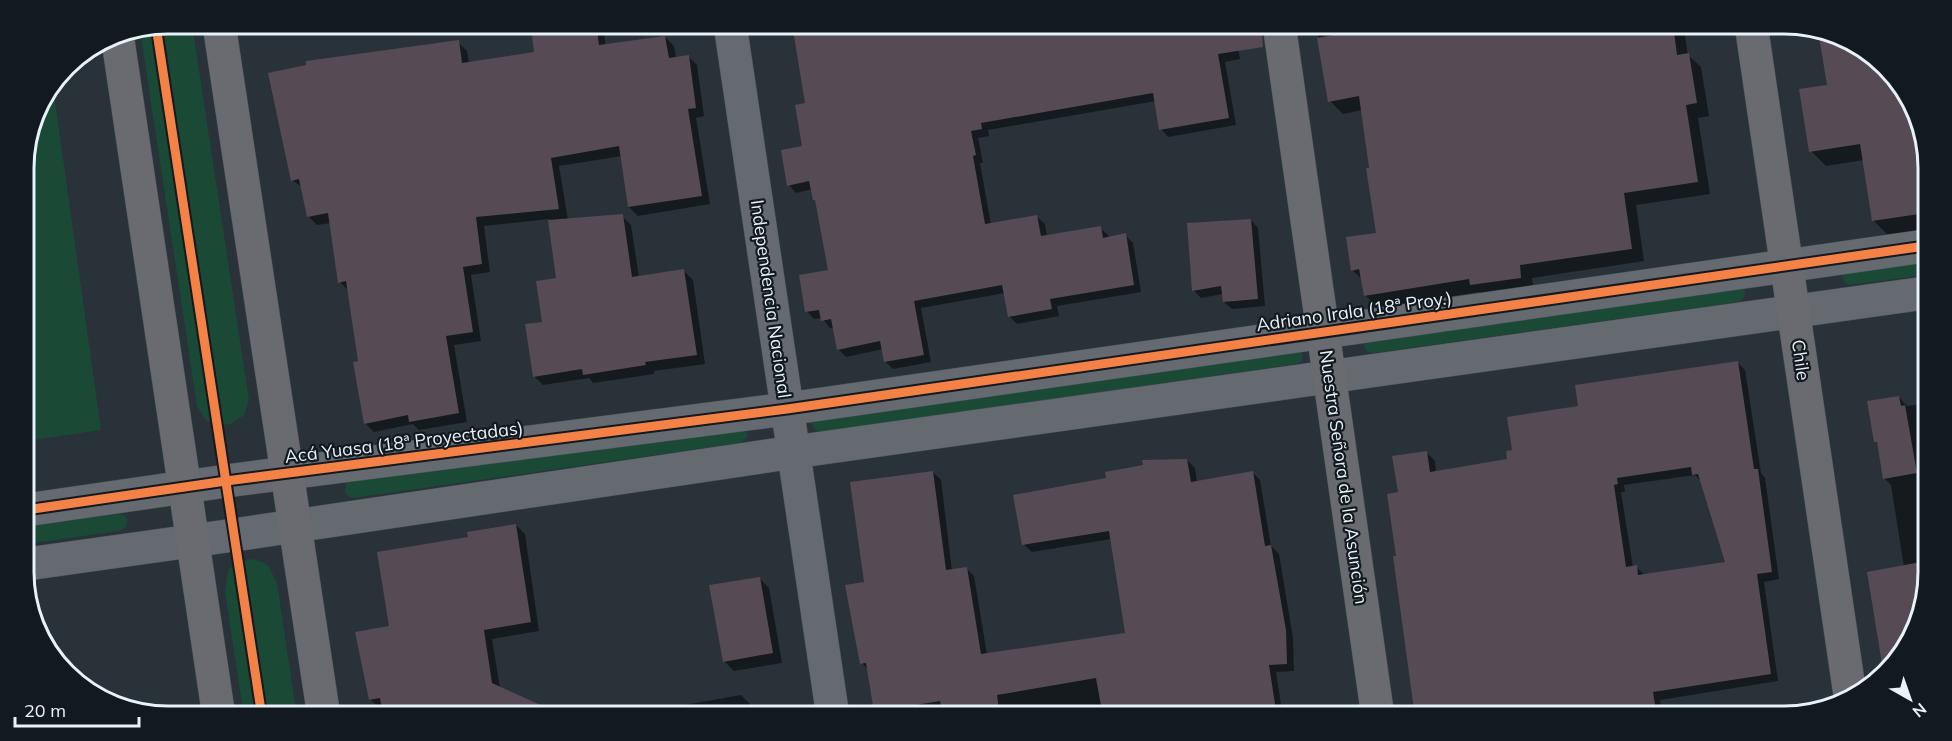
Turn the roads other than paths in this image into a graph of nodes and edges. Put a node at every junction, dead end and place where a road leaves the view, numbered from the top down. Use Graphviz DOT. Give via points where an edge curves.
graph roads {
  1 [pos="1280,34"];
  2 [pos="1752,34"];
  3 [pos="221,35"];
  4 [pos="732,35"];
  5 [pos="119,44"];
  6 [pos="1918,247"];
  7 [pos="1787,265"];
  8 [pos="1918,294"];
  9 [pos="1794,311"];
  10 [pos="1323,332"];
  11 [pos="1329,377"];
  12 [pos="787,409"];
  13 [pos="794,452"];
  14 [pos="286,473"];
  15 [pos="184,487"];
  16 [pos="34,509"];
  17 [pos="295,526"];
  18 [pos="193,541"];
  19 [pos="34,563"];
  20 [pos="1849,689"];
  21 [pos="217,706"];
  22 [pos="322,706"];
  23 [pos="831,706"];
  24 [pos="1376,706"];
  1 -- 10 [label="street, Nuestra Señora de la Asunción"];
  2 -- 7 [label="street, Chile"];
  3 -- 14 [label="street"];
  4 -- 12 [label="street, Independencia Nacional"];
  5 -- 15 [label="street"];
  6 -- 7 [label="street, Adriano Irala (18ª Proy.)"];
  7 -- 9 [label="street, Chile"];
  7 -- 10 [label="street, Adriano Irala (18ª Proy.)"];
  8 -- 9 [label="street"];
  9 -- 11 [label="street"];
  9 -- 20 [label="street, Chile"];
  10 -- 11 [label="street, Nuestra Señora de la Asunción"];
  10 -- 12 [label="street, Adriano Irala (18ª Proy.)"];
  11 -- 13 [label="street"];
  11 -- 24 [label="street, Nuestra Señora de la Asunción"];
  12 -- 13 [label="street, Independencia Nacional"];
  12 -- 14 [label="street, Acá Yuasa (18ª Proyectadas)"];
  13 -- 17 [label="street"];
  13 -- 23 [label="street, Independencia Nacional"];
  14 -- 15 [label="street, Acá Yuasa (18ª Proyectadas)"];
  14 -- 17 [label="street"];
  15 -- 16 [label="street, Acá Yuasa (18ª Proyectadas)"];
  15 -- 18 [label="street"];
  17 -- 18 [label="street"];
  17 -- 22 [label="street"];
  18 -- 19 [label="street"];
  18 -- 21 [label="street"];
}
